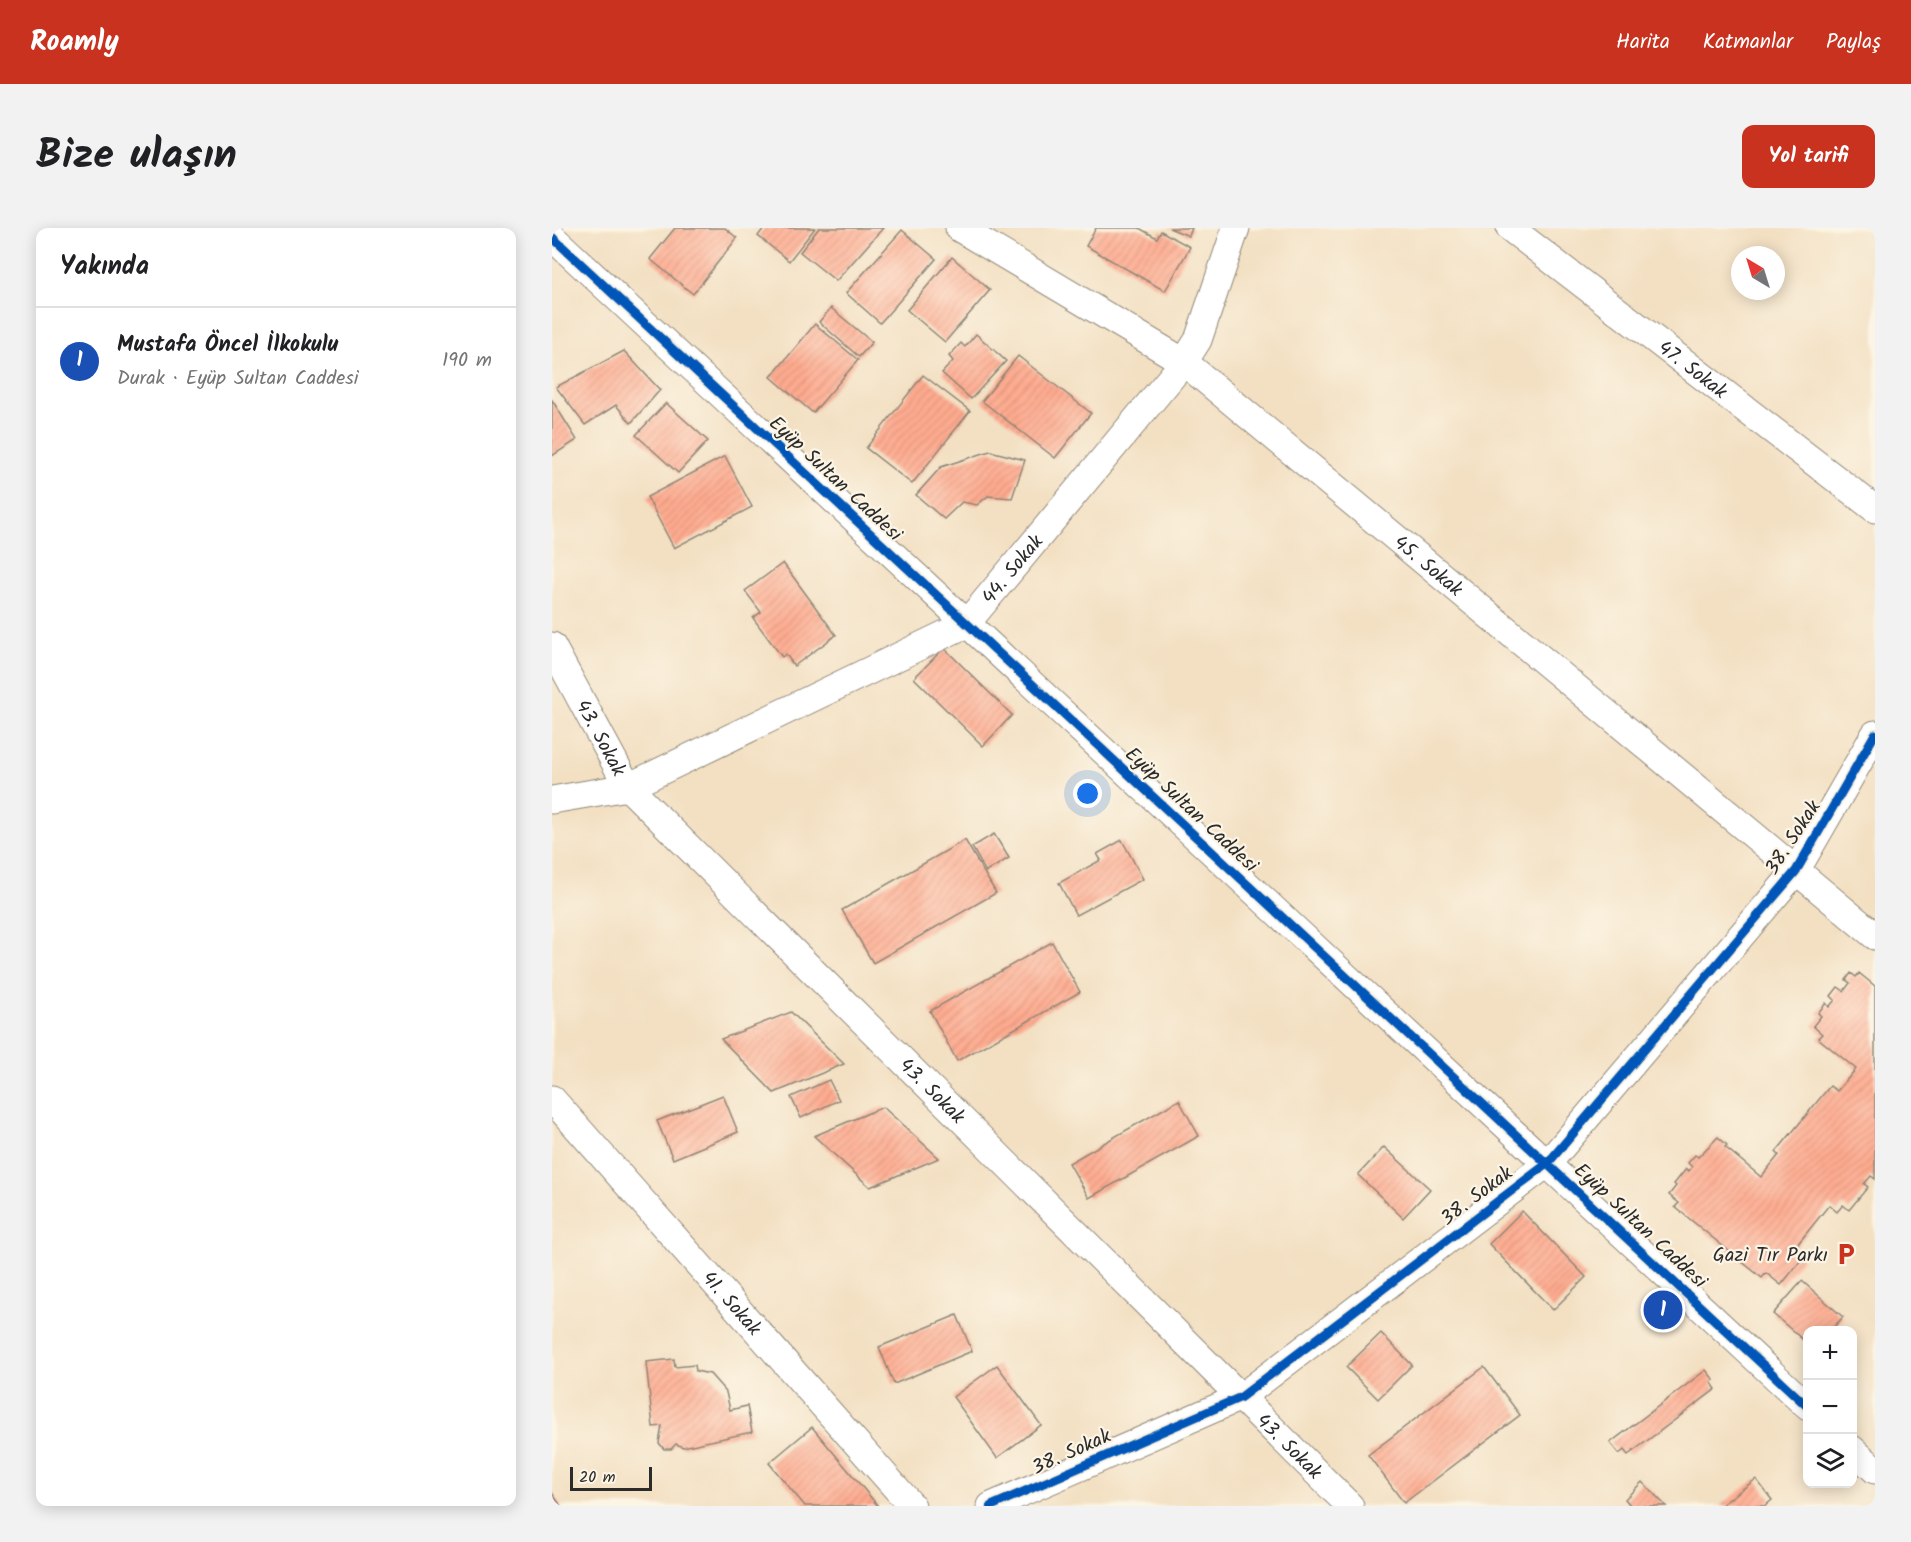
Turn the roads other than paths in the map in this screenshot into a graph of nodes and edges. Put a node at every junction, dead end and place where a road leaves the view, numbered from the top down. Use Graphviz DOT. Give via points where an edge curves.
graph roads {
  1 [pos="959,228"];
  2 [pos="1236,228"];
  3 [pos="1510,228"];
  4 [pos="552,237"];
  5 [pos="1184,362"];
  6 [pos="1875,510"];
  7 [pos="966,624"];
  8 [pos="552,646"];
  9 [pos="1875,734"];
  10 [pos="628,787"];
  11 [pos="552,800"];
  12 [pos="1796,871"];
  13 [pos="1875,936"];
  14 [pos="552,1100"];
  15 [pos="1548,1163"];
  16 [pos="1241,1396"];
  17 [pos="1803,1402"];
  18 [pos="1857,1454"];
  19 [pos="1875,1470"];
  20 [pos="912,1506"];
  21 [pos="991,1506"];
  22 [pos="1350,1506"];
  1 -- 5 [label="street, 45. Sokak"];
  2 -- 5 [label="street, 44. Sokak" via="1198,340"];
  3 -- 6 [label="street, 47. Sokak"];
  4 -- 7 [label="street, Eyüp Sultan Caddesi"];
  5 -- 7 [label="street, 44. Sokak"];
  5 -- 12 [label="street, 45. Sokak"];
  7 -- 10 [label="street, 44. Sokak"];
  7 -- 15 [label="street, Eyüp Sultan Caddesi"];
  8 -- 10 [label="street, 43. Sokak"];
  9 -- 12 [label="street, 38. Sokak"];
  10 -- 11 [label="street, 44. Sokak"];
  10 -- 16 [label="street, 43. Sokak"];
  12 -- 13 [label="street, 45. Sokak"];
  12 -- 15 [label="street, 38. Sokak"];
  14 -- 20 [label="street, 41. Sokak"];
  15 -- 16 [label="street, 38. Sokak"];
  15 -- 17 [label="street, Eyüp Sultan Caddesi"];
  16 -- 21 [label="street, 38. Sokak"];
  16 -- 22 [label="street, 43. Sokak"];
  18 -- 19 [label="street"];
}
